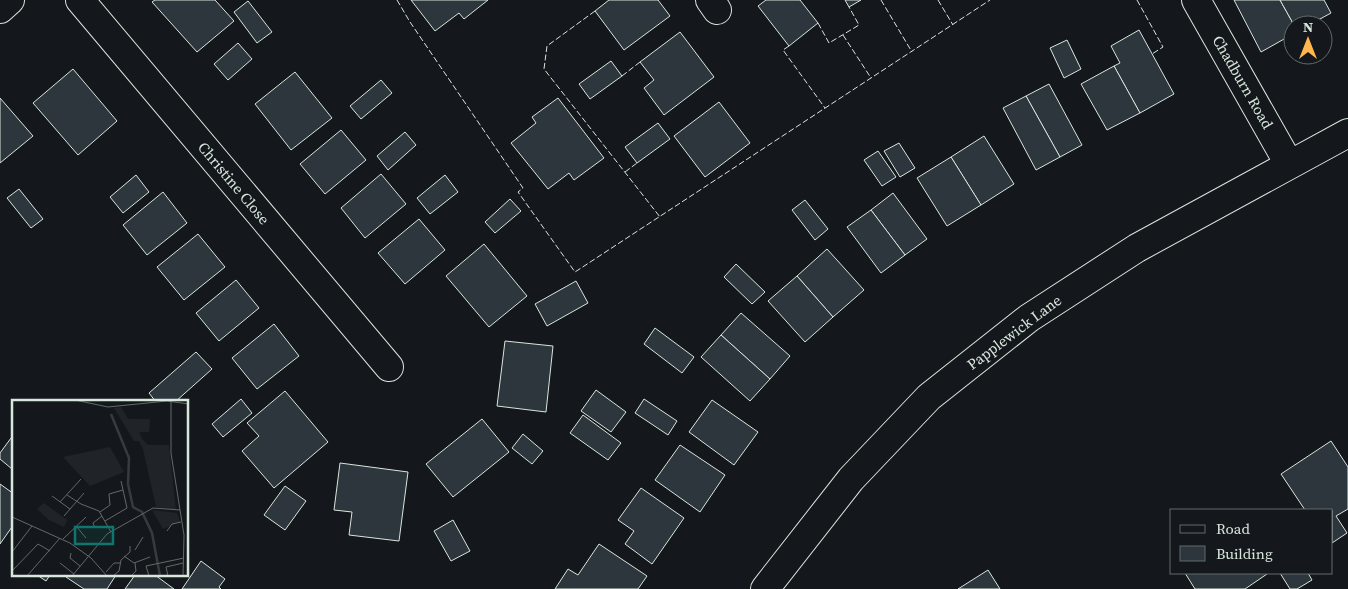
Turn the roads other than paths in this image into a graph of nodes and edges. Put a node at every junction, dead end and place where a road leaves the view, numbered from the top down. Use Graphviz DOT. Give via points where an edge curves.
graph roads {
  1 [pos="10,0"];
  2 [pos="80,0"];
  3 [pos="1196,0"];
  4 [pos="0,8"];
  5 [pos="1348,132"];
  6 [pos="1289,164"];
  7 [pos="389,367"];
  8 [pos="765,589"];
  1 -- 4 [label="street"];
  2 -- 7 [label="street, Christine Close"];
  3 -- 6 [label="street, Chadburn Road"];
  5 -- 6 [label="street, Papplewick Lane"];
  6 -- 8 [label="street, Papplewick Lane" via="1121,258 1029,318 945,385 851,479"];
}
